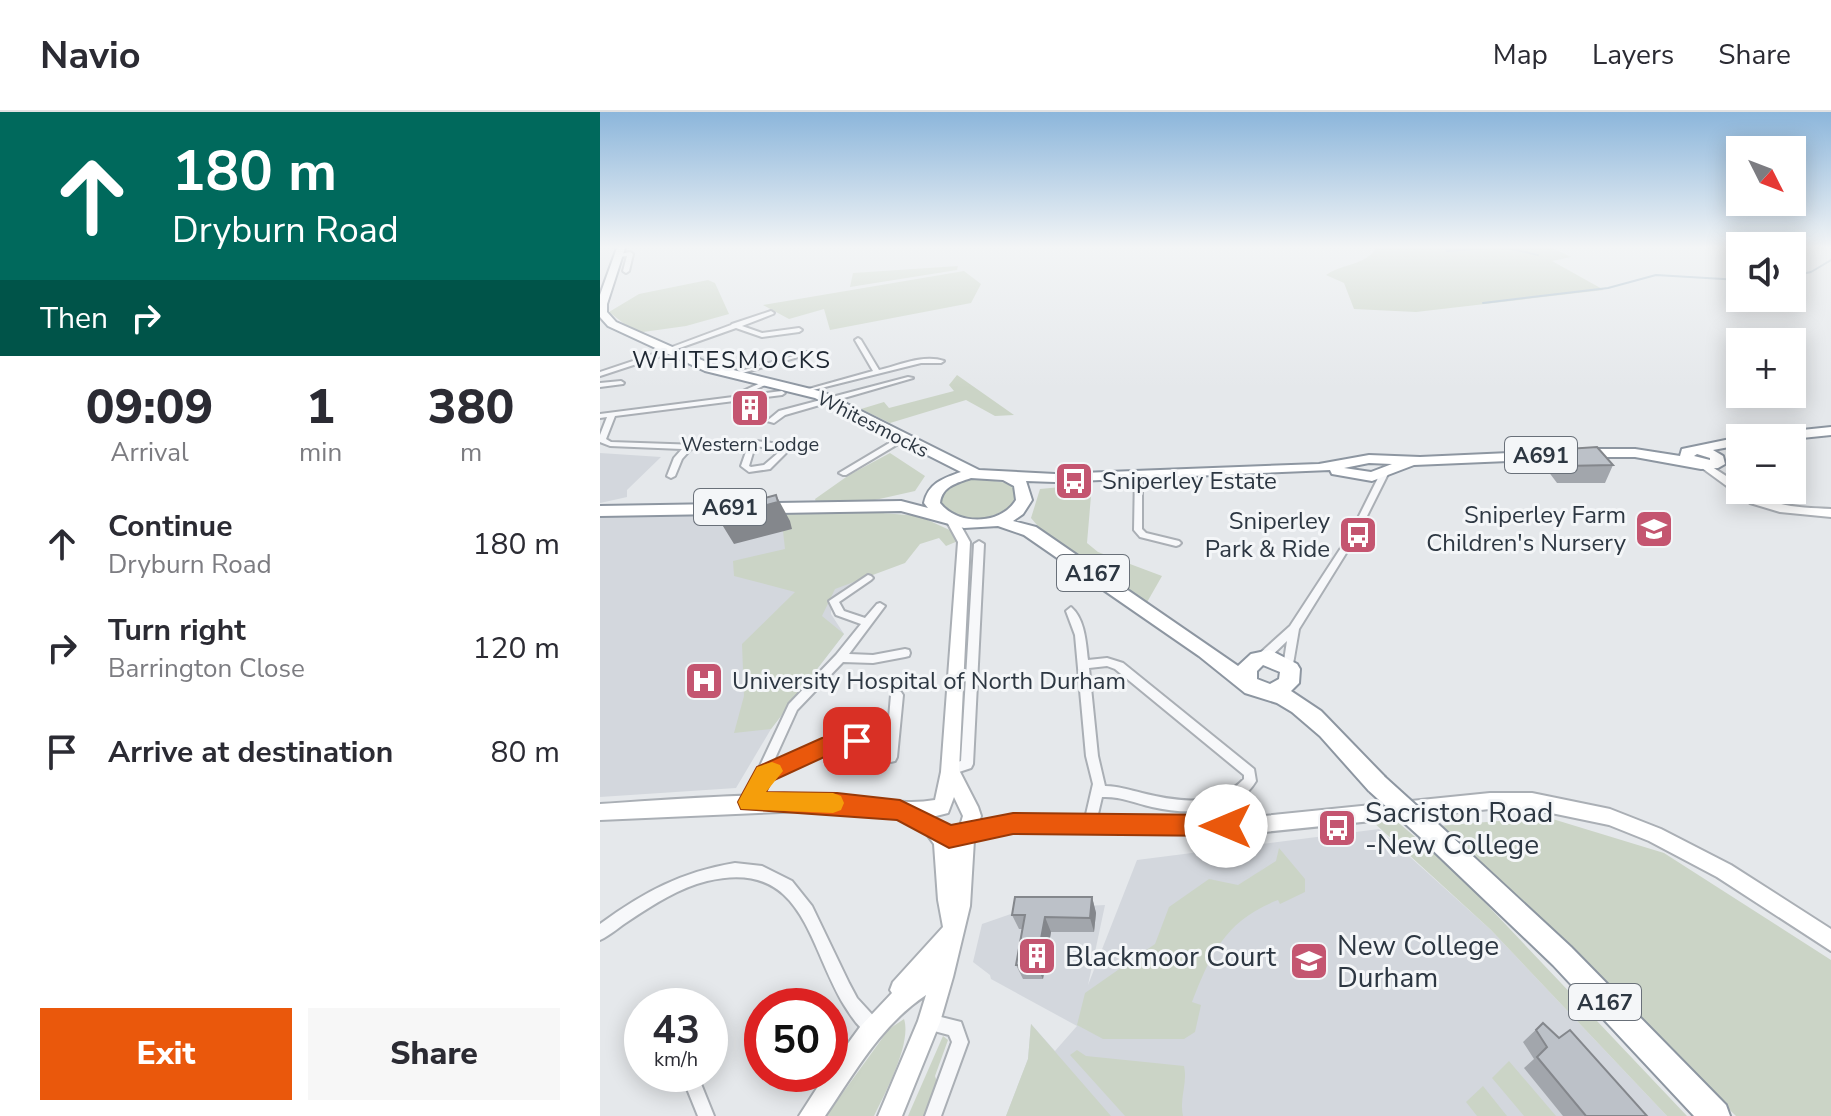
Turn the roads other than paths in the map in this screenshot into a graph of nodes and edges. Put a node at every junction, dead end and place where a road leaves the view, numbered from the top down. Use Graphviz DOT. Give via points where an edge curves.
graph roads {
  1 [pos="606,295"];
  2 [pos="771,313"];
  3 [pos="734,325"];
  4 [pos="797,329"];
  5 [pos="858,340"];
  6 [pos="669,352"];
  7 [pos="809,353"];
  8 [pos="941,361"];
  9 [pos="877,372"];
  10 [pos="600,374"];
  11 [pos="730,375"];
  12 [pos="910,378"];
  13 [pos="621,383"];
  14 [pos="600,385"];
  15 [pos="749,388"];
  16 [pos="771,389"];
  17 [pos="807,391"];
  18 [pos="727,400"];
  19 [pos="824,401"];
  20 [pos="612,414"];
  21 [pos="600,416"];
  22 [pos="771,421"];
  23 [pos="1831,431"];
  24 [pos="1806,434"];
  25 [pos="894,444"];
  26 [pos="752,445"];
  27 [pos="689,447"];
  28 [pos="1726,448"];
  29 [pos="1374,460"];
  30 [pos="1420,461"];
  31 [pos="1706,461"];
  32 [pos="1359,471"];
  33 [pos="843,473"];
  34 [pos="1384,473"];
  35 [pos="979,474"];
  36 [pos="1138,475"];
  37 [pos="671,476"];
  38 [pos="1009,478"];
  39 [pos="1055,478"];
  40 [pos="936,491"];
  41 [pos="1023,499"];
  42 [pos="901,506"];
  43 [pos="600,511"];
  44 [pos="1365,512"];
  45 [pos="1831,513"];
  46 [pos="948,518"];
  47 [pos="987,522"];
  48 [pos="1030,531"];
  49 [pos="972,541"];
  50 [pos="1176,543"];
  51 [pos="868,578"];
  52 [pos="880,606"];
  53 [pos="1069,608"];
  54 [pos="867,622"];
  55 [pos="1294,629"];
  56 [pos="1206,651"];
  57 [pos="905,653"];
  58 [pos="840,658"];
  59 [pos="1260,658"];
  60 [pos="1083,665"];
  61 [pos="1289,668"];
  62 [pos="1260,690"];
  63 [pos="897,695"];
  64 [pos="1315,719"];
  65 [pos="893,734"];
  66 [pos="860,764"];
  67 [pos="950,771"];
  68 [pos="764,774"];
  69 [pos="1099,792"];
  70 [pos="749,802"];
  71 [pos="942,806"];
  72 [pos="967,806"];
  73 [pos="900,810"];
  74 [pos="600,812"];
  75 [pos="1013,823"];
  76 [pos="1090,823"];
  77 [pos="936,831"];
  78 [pos="966,831"];
  79 [pos="952,932"];
  80 [pos="600,933"];
  81 [pos="1831,941"];
  82 [pos="942,977"];
  83 [pos="929,1022"];
  84 [pos="878,1025"];
  85 [pos="696,1092"];
  86 [pos="706,1116"];
  87 [pos="811,1116"];
  88 [pos="890,1116"];
  89 [pos="933,1116"];
  90 [pos="1715,1116"];
  1 -- 6 [label="highway, Whitesmocks" via="602,313 612,324"];
  2 -- 3 [label="street"];
  3 -- 4 [label="street" via="762,335"];
  3 -- 6 [label="street"];
  5 -- 9 [label="street"];
  6 -- 10 [label="street"];
  6 -- 11 [label="highway, Whitesmocks"];
  6 -- 15 [label="highway, Whitesmocks"];
  7 -- 11 [label="street"];
  8 -- 9 [label="street"];
  9 -- 17 [label="street"];
  11 -- 16 [label="highway, Whitesmocks"];
  12 -- 19 [label="street"];
  13 -- 14 [label="street"];
  15 -- 16 [label="highway, Whitesmocks"];
  15 -- 18 [label="street, Whitesmocks"];
  16 -- 17 [label="highway, Whitesmocks"];
  16 -- 18 [label="street, Whitesmocks"];
  16 -- 19 [label="highway, Whitesmocks"];
  17 -- 19 [label="highway, Whitesmocks"];
  18 -- 20 [label="street, Whitesmocks"];
  19 -- 22 [label="street"];
  19 -- 25 [label="highway, Whitesmocks"];
  19 -- 35 [label="highway, Whitesmocks"];
  20 -- 21 [label="street, Whitesmocks"];
  20 -- 27 [label="street" via="602,435 605,442"];
  23 -- 24 [label="highway"];
  25 -- 33 [label="street, Whitesmocks"];
  25 -- 40 [label="highway, Whitesmocks" via="932,467 939,475"];
  26 -- 26 [label="street" via="773,445 782,453 767,467 749,470 745,466"];
  26 -- 27 [label="street"];
  27 -- 37 [label="street"];
  28 -- 31 [label="highway"];
  29 -- 30 [label="highway, A691"];
  29 -- 32 [label="highway"];
  29 -- 34 [label="highway" via="1385,466"];
  30 -- 31 [label="highway, A691" via="1598,453"];
  30 -- 34 [label="highway, A691"];
  31 -- 45 [label="main road" via="1745,495 1768,505"];
  32 -- 34 [label="highway"];
  32 -- 36 [label="highway"];
  32 -- 44 [label="street" via="1371,488"];
  34 -- 44 [label="street"];
  35 -- 38 [label="highway"];
  35 -- 40 [label="highway" via="957,477"];
  36 -- 39 [label="highway"];
  36 -- 50 [label="street" via="1138,530"];
  38 -- 39 [label="highway"];
  38 -- 41 [label="highway" via="1021,484"];
  39 -- 41 [label="highway" via="1036,484"];
  40 -- 42 [label="highway, A691"];
  40 -- 46 [label="highway, Whitesmocks" via="934,507"];
  41 -- 47 [label="highway" via="1008,517"];
  41 -- 48 [label="highway, A167"];
  42 -- 43 [label="highway, A691"];
  42 -- 46 [label="highway, A691"];
  44 -- 55 [label="street"];
  46 -- 47 [label="highway, A167"];
  46 -- 49 [label="main road"];
  47 -- 48 [label="highway, A167"];
  47 -- 49 [label="main road"];
  48 -- 56 [label="highway, A167"];
  49 -- 67 [label="main road" via="963,685"];
  51 -- 54 [label="street" via="834,601 840,613"];
  52 -- 54 [label="street"];
  53 -- 60 [label="street" via="1080,635"];
  54 -- 58 [label="street"];
  55 -- 59 [label="street"];
  55 -- 61 [label="street"];
  56 -- 59 [label="highway, A167"];
  56 -- 62 [label="highway, A167"];
  57 -- 58 [label="street"];
  58 -- 68 [label="street" via="793,707"];
  59 -- 61 [label="highway" via="1277,659"];
  59 -- 62 [label="highway" via="1245,675"];
  60 -- 69 [label="street"];
  60 -- 69 [label="street" via="1119,666 1250,773 1250,781 1234,796 1204,805 1160,803 1116,790"];
  61 -- 62 [label="highway" via="1289,683 1280,690"];
  61 -- 64 [label="highway, A167"];
  62 -- 64 [label="highway, A167" via="1283,696"];
  63 -- 65 [label="street"];
  64 -- 90 [label="highway, A167, bridge" via="1377,784 1551,945"];
  65 -- 66 [label="street" via="891,757"];
  65 -- 68 [label="street" via="829,745"];
  67 -- 71 [label="main road"];
  67 -- 72 [label="main road"];
  68 -- 70 [label="street"];
  69 -- 76 [label="street"];
  70 -- 73 [label="main road"];
  70 -- 74 [label="main road"];
  71 -- 72 [label="main road"];
  71 -- 73 [label="main road"];
  71 -- 77 [label="main road" via="934,820"];
  72 -- 75 [label="main road"];
  72 -- 78 [label="main road" via="972,816"];
  73 -- 77 [label="main road"];
  75 -- 76 [label="main road"];
  75 -- 78 [label="main road"];
  76 -- 81 [label="main road" via="1258,825 1490,801 1568,806 1610,817 1692,853"];
  77 -- 78 [label="main road" via="949,837"];
  77 -- 79 [label="main road" via="948,850"];
  78 -- 79 [label="main road" via="960,906"];
  79 -- 82 [label="main road"];
  79 -- 84 [label="main road" via="918,968"];
  80 -- 84 [label="street" via="654,896 700,875 727,870 767,876 802,903 858,1012"];
  82 -- 83 [label="main road"];
  82 -- 84 [label="main road" via="909,990"];
  83 -- 88 [label="main road"];
  83 -- 89 [label="street" via="955,1028 960,1042"];
  84 -- 87 [label="main road"];
  85 -- 86 [label="street"];
}
